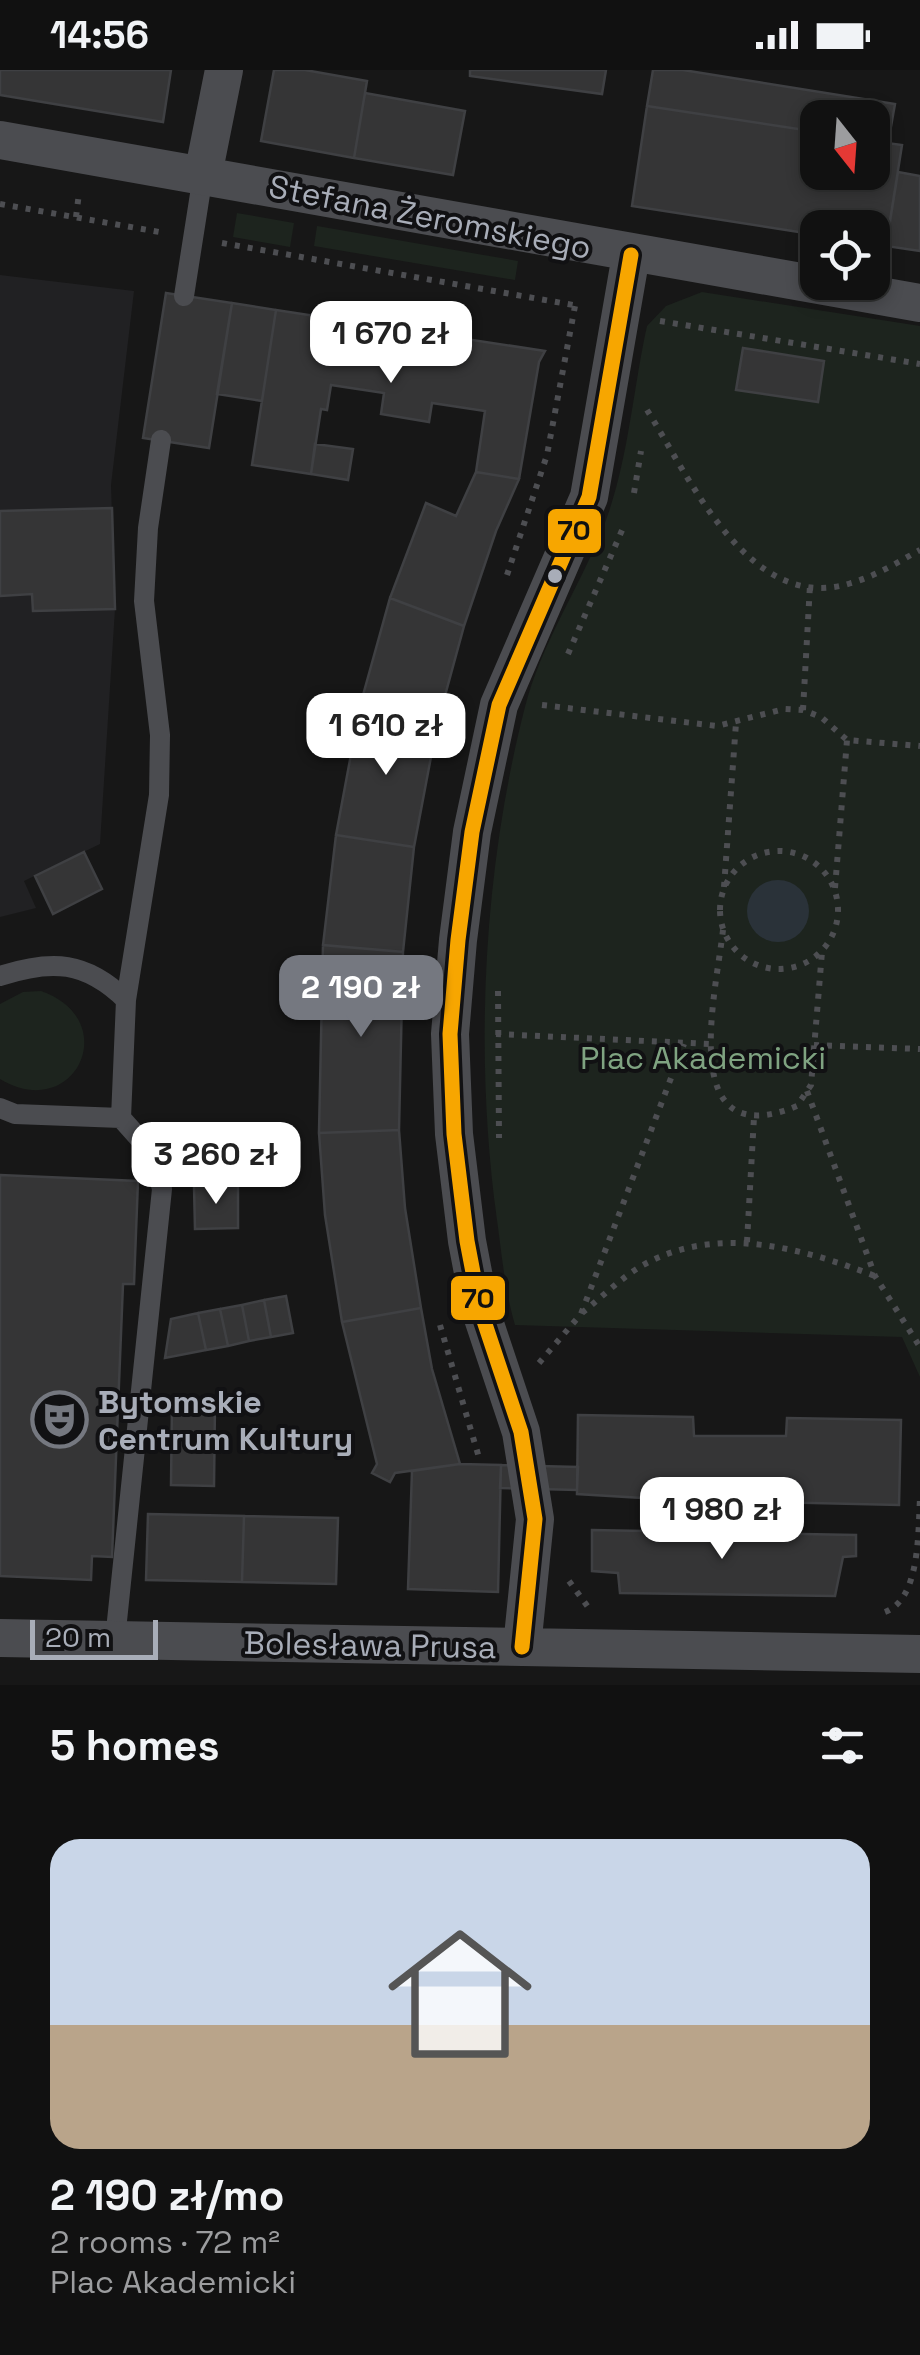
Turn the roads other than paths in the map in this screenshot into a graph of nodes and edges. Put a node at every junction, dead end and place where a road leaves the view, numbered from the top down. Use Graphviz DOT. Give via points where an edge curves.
graph roads {
  1 [pos="224,70"];
  2 [pos="0,140"];
  3 [pos="203,174"];
  4 [pos="631,255"];
  5 [pos="184,296"];
  6 [pos="920,302"];
  7 [pos="161,440"];
  8 [pos="0,976"];
  9 [pos="126,1000"];
  10 [pos="0,1108"];
  11 [pos="121,1118"];
  12 [pos="0,1638"];
  13 [pos="116,1640"];
  14 [pos="522,1647"];
  15 [pos="920,1654"];
  16 [pos="716,1670"];
  1 -- 3 [label="street"];
  2 -- 3 [label="street, Stefana Żeromskiego"];
  3 -- 4 [label="street, Stefana Żeromskiego"];
  3 -- 5 [label="lane"];
  4 -- 6 [label="street, Stefana Żeromskiego"];
  4 -- 14 [label="street" via="589,497 519,652 485,763 450,1034 467,1241 480,1309 530,1470 535,1519"];
  7 -- 9 [label="lane" via="144,601 160,735 159,796"];
  8 -- 9 [label="lane" via="34,965 69,966 104,978"];
  9 -- 11 [label="lane"];
  10 -- 11 [label="lane"];
  11 -- 13 [label="lane" via="154,1154 162,1190"];
  12 -- 13 [label="street, Bolesława Prusa"];
  13 -- 14 [label="street, Bolesława Prusa"];
  14 -- 16 [label="street, Bolesława Prusa"];
  15 -- 16 [label="street, Bolesława Prusa"];
}
